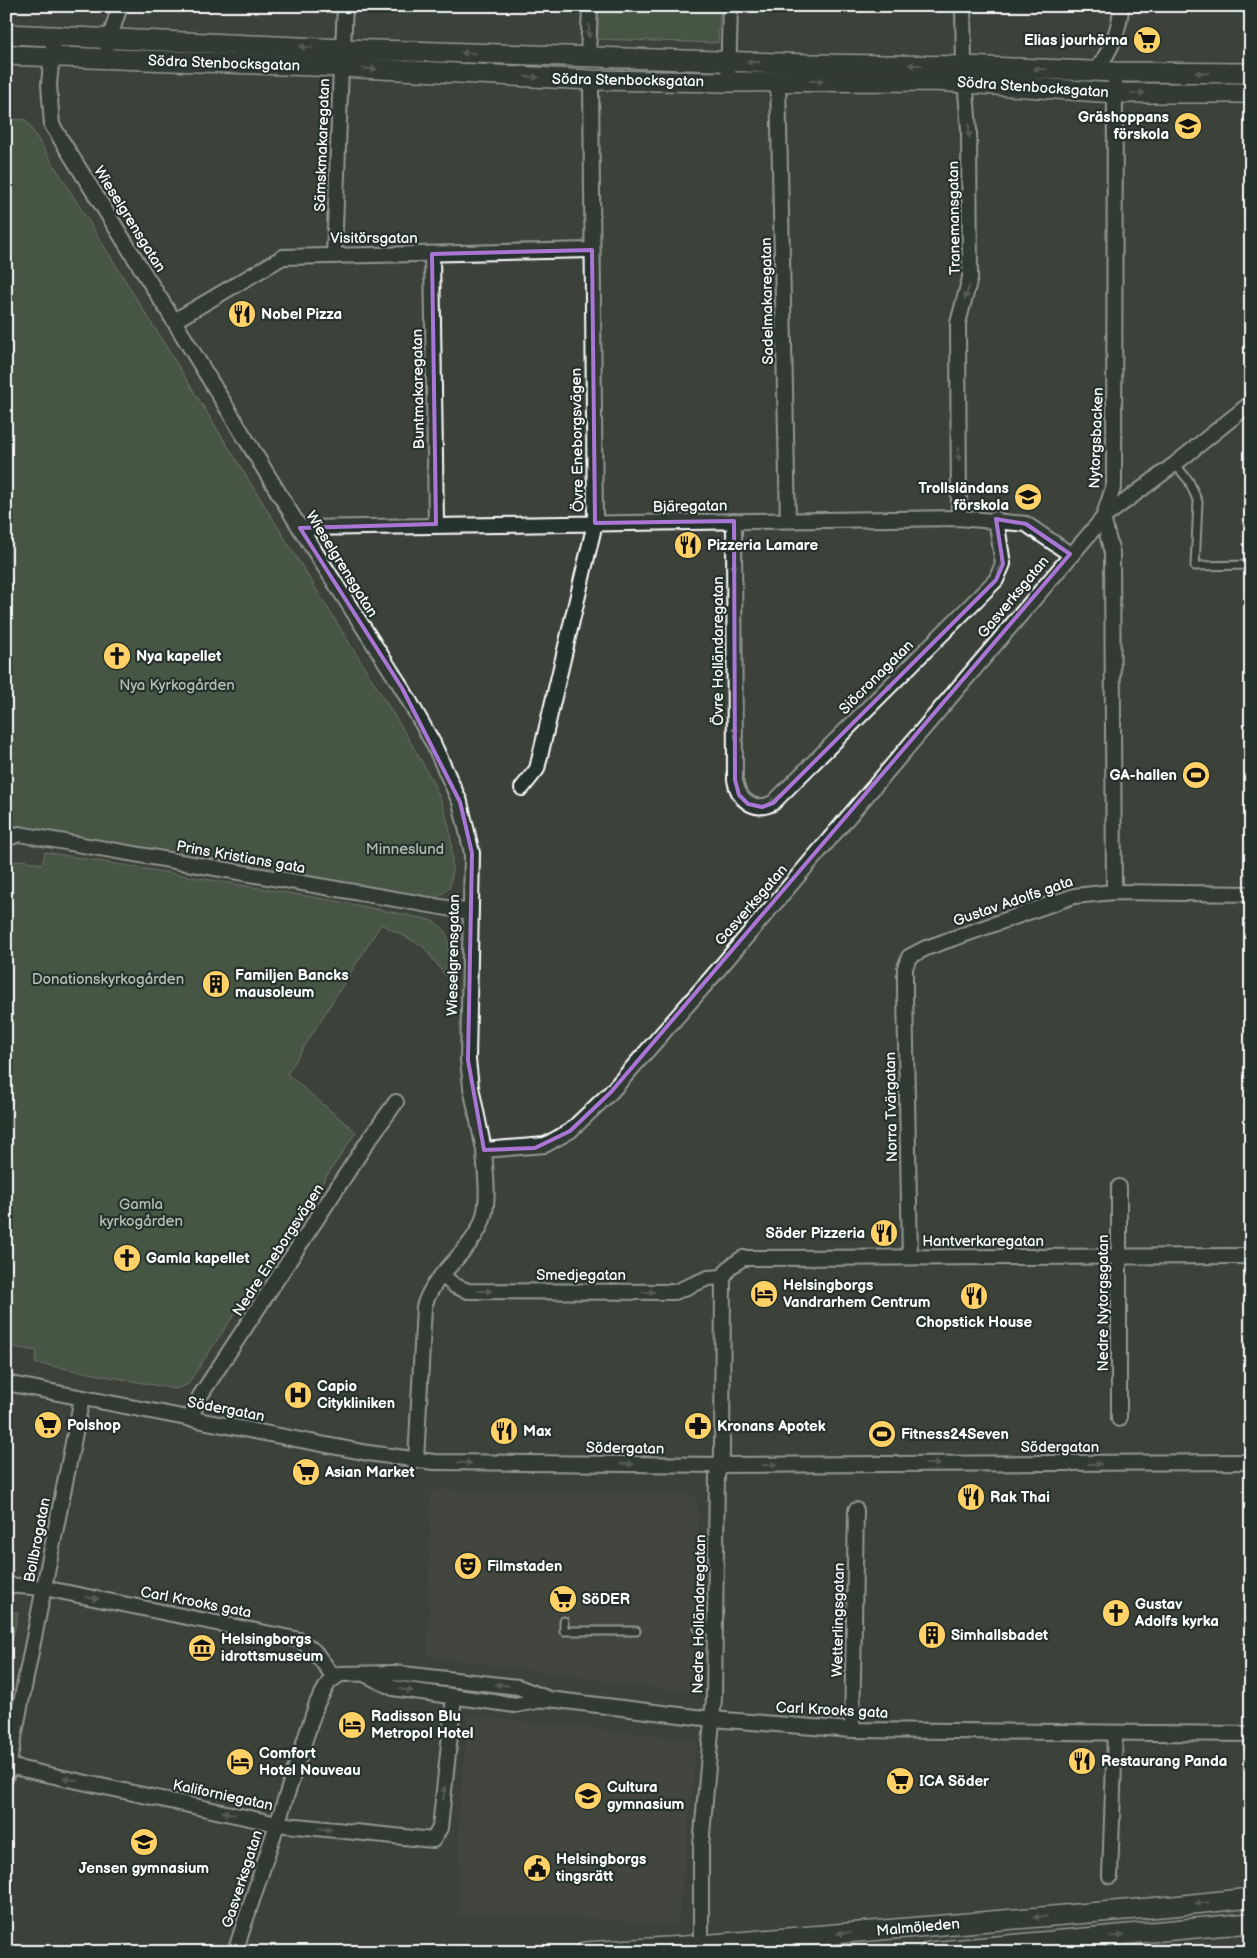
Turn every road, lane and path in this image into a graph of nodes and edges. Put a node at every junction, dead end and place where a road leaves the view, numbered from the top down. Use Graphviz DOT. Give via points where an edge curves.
graph roads {
  1 [pos="120,6"];
  2 [pos="345,6"];
  3 [pos="590,6"];
  4 [pos="730,6"];
  5 [pos="963,6"];
  6 [pos="1121,10"];
  7 [pos="6,34"];
  8 [pos="54,36"];
  9 [pos="108,38"];
  10 [pos="6,55"];
  11 [pos="588,56"];
  12 [pos="52,57"];
  13 [pos="342,58"];
  14 [pos="105,59"];
  15 [pos="728,61"];
  16 [pos="1096,71"];
  17 [pos="1115,72"];
  18 [pos="1251,73"];
  19 [pos="965,74"];
  20 [pos="591,80"];
  21 [pos="728,82"];
  22 [pos="778,82"];
  23 [pos="1115,93"];
  24 [pos="1251,93"];
  25 [pos="592,250"];
  26 [pos="432,254"];
  27 [pos="334,255"];
  28 [pos="174,321"];
  29 [pos="1251,403"];
  30 [pos="1175,464"];
  31 [pos="960,518"];
  32 [pos="1103,518"];
  33 [pos="996,519"];
  34 [pos="788,520"];
  35 [pos="734,521"];
  36 [pos="595,523"];
  37 [pos="436,524"];
  38 [pos="300,528"];
  39 [pos="1070,554"];
  40 [pos="1251,565"];
  41 [pos="735,780"];
  42 [pos="522,788"];
  43 [pos="6,838"];
  44 [pos="1114,892"];
  45 [pos="1251,894"];
  46 [pos="470,912"];
  47 [pos="909,957"];
  48 [pos="396,1102"];
  49 [pos="484,1150"];
  50 [pos="1119,1187"];
  51 [pos="1251,1256"];
  52 [pos="910,1257"];
  53 [pos="1120,1257"];
  54 [pos="442,1275"];
  55 [pos="723,1277"];
  56 [pos="6,1384"];
  57 [pos="82,1398"];
  58 [pos="190,1419"];
  59 [pos="1120,1419"];
  60 [pos="416,1461"];
  61 [pos="1251,1462"];
  62 [pos="721,1465"];
  63 [pos="856,1510"];
  64 [pos="6,1585"];
  65 [pos="44,1588"];
  66 [pos="564,1621"];
  67 [pos="698,1628"];
  68 [pos="715,1628"];
  69 [pos="636,1631"];
  70 [pos="361,1673"];
  71 [pos="334,1677"];
  72 [pos="454,1696"];
  73 [pos="549,1699"];
  74 [pos="712,1718"];
  75 [pos="852,1730"];
  76 [pos="1115,1733"];
  77 [pos="1251,1734"];
  78 [pos="7,1771"];
  79 [pos="277,1824"];
  80 [pos="1110,1876"];
  81 [pos="1251,1898"];
  82 [pos="1251,1923"];
  83 [pos="701,1948"];
  84 [pos="235,1952"];
  85 [pos="586,1952"];
  86 [pos="929,1952"];
  1 -- 9 [label="street"];
  2 -- 13 [label="street, Sämskmakaregatan"];
  3 -- 11 [label="street, one-way"];
  4 -- 15 [label="street"];
  5 -- 19 [label="street, Tranemansgatan"];
  6 -- 16 [label="street" via="1113,43"];
  7 -- 8 [label="main road, Södra Stenbocksgatan"];
  8 -- 9 [label="main road, Södra Stenbocksgatan"];
  8 -- 12 [label="street, Wieselgrensgatan"];
  13 -- 9 [label="main road, Södra Stenbocksgatan, one-way"];
  9 -- 14 [label="street"];
  10 -- 12 [label="main road, Södra Stenbocksgatan"];
  11 -- 13 [label="main road, Södra Stenbocksgatan, one-way"];
  11 -- 15 [label="main road, Södra Stenbocksgatan"];
  12 -- 14 [label="main road, Södra Stenbocksgatan"];
  12 -- 28 [label="street, Wieselgrensgatan" via="49,84 52,125"];
  13 -- 14 [label="main road, Södra Stenbocksgatan"];
  13 -- 20 [label="main road, Södra Stenbocksgatan, one-way"];
  13 -- 27 [label="street, Sämskmakaregatan"];
  19 -- 15 [label="main road, Södra Stenbocksgatan, one-way"];
  15 -- 21 [label="street"];
  16 -- 17 [label="main road, Södra Stenbocksgatan"];
  16 -- 19 [label="main road, Södra Stenbocksgatan, one-way"];
  18 -- 17 [label="main road, Södra Stenbocksgatan, one-way"];
  17 -- 23 [label="street, Nytorgsbacken"];
  22 -- 19 [label="main road, Södra Stenbocksgatan, one-way"];
  19 -- 23 [label="main road, Södra Stenbocksgatan"];
  19 -- 31 [label="street, Tranemansgatan, one-way" via="970,278 958,323"];
  20 -- 21 [label="main road, Södra Stenbocksgatan"];
  20 -- 25 [label="street, Övre Eneborgsvägen"];
  21 -- 22 [label="main road, Södra Stenbocksgatan"];
  22 -- 34 [label="street, Sadelmakaregatan"];
  23 -- 24 [label="main road, Södra Stenbocksgatan, one-way"];
  23 -- 32 [label="street, Nytorgsbacken" via="1114,485"];
  25 -- 26 [label="street, Visitörsgatan"];
  25 -- 36 [label="street, Övre Eneborgsvägen"];
  26 -- 27 [label="street, Visitörsgatan"];
  26 -- 37 [label="street, Buntmakaregatan"];
  27 -- 28 [label="street, Visitörsgatan" via="293,255 277,259"];
  28 -- 38 [label="street, Wieselgrensgatan"];
  29 -- 30 [label="street, Gasverksgatan"];
  30 -- 32 [label="street, Gasverksgatan"];
  30 -- 40 [label="lane" via="1189,481 1198,502 1195,566"];
  31 -- 33 [label="street, Bjäregatan"];
  31 -- 34 [label="street, Bjäregatan"];
  32 -- 39 [label="street, Gasverksgatan"];
  32 -- 44 [label="street" via="1112,553"];
  33 -- 39 [label="street, Bjäregatan" via="1026,524"];
  33 -- 41 [label="street, Siöcronagatan, one-way" via="1002,560 1000,574 941,635 772,803 762,807 745,801 736,790"];
  34 -- 35 [label="street, Bjäregatan"];
  35 -- 36 [label="street, Bjäregatan"];
  41 -- 35 [label="street, Övre Holländaregatan, one-way"];
  36 -- 37 [label="street, Bjäregatan"];
  36 -- 42 [label="street, Övre Eneborgsvägen" via="537,769"];
  37 -- 38 [label="street, Bjäregatan"];
  38 -- 46 [label="street, Wieselgrensgatan" via="402,688 449,773 460,802 472,853"];
  39 -- 49 [label="street, Gasverksgatan" via="712,978 610,1092 570,1131 545,1146"];
  43 -- 46 [label="street, Prins Kristians gata" via="19,834"];
  44 -- 45 [label="street, Gustav Adolfs gata"];
  44 -- 47 [label="street, Gustav Adolfs gata" via="1074,896 926,948"];
  46 -- 49 [label="street, Wieselgrensgatan" via="468,1060 470,1087"];
  47 -- 52 [label="street, Norra Tvärgatan" via="904,991"];
  48 -- 58 [label="street, Nedre Eneborgsvägen" via="200,1396"];
  49 -- 54 [label="street" via="486,1193 482,1220 477,1232"];
  50 -- 53 [label="street, Nedre Nytorgsgatan"];
  51 -- 53 [label="street, Hantverkaregatan"];
  52 -- 53 [label="street, Hantverkaregatan"];
  52 -- 55 [label="street, Hantverkaregatan" via="743,1258"];
  53 -- 59 [label="street, Nedre Nytorgsgatan"];
  54 -- 55 [label="street, Smedjegatan, one-way" via="455,1286 468,1291 675,1292 708,1278"];
  54 -- 60 [label="street" via="431,1289 424,1307"];
  55 -- 62 [label="street, Nedre Holländaregatan"];
  56 -- 57 [label="street, Södergatan"];
  57 -- 58 [label="street, Södergatan"];
  57 -- 65 [label="street, Bollbrogatan"];
  58 -- 60 [label="street, Södergatan"];
  60 -- 62 [label="street, Södergatan, one-way"];
  62 -- 61 [label="street, Södergatan, one-way"];
  62 -- 68 [label="street, Nedre Holländaregatan" via="717,1475"];
  63 -- 75 [label="street, Wetterlingsgatan"];
  64 -- 65 [label="street, Carl Krooks gata"];
  65 -- 71 [label="street, Carl Krooks gata, one-way" via="300,1640 314,1650"];
  65 -- 78 [label="street, Bollbrogatan"];
  66 -- 69 [label="lane" via="564,1631"];
  67 -- 68 [label="lane"];
  68 -- 74 [label="street, Nedre Holländaregatan"];
  70 -- 71 [label="street, Carl Krooks gata" via="348,1672"];
  70 -- 72 [label="street, Carl Krooks gata, one-way" via="393,1688"];
  73 -- 70 [label="street, Carl Krooks gata, one-way" via="518,1687 394,1673"];
  71 -- 79 [label="street, Gasverksgatan" via="317,1702"];
  72 -- 73 [label="street, Carl Krooks gata" via="515,1705"];
  79 -- 72 [label="street, Kaliforniegatan, one-way" via="433,1840 440,1828"];
  73 -- 74 [label="street, Carl Krooks gata"];
  74 -- 75 [label="street, Carl Krooks gata"];
  74 -- 83 [label="street, Nedre Holländaregatan" via="701,1846"];
  75 -- 76 [label="street, Carl Krooks gata"];
  76 -- 77 [label="street, Carl Krooks gata"];
  76 -- 80 [label="street"];
  79 -- 78 [label="street, Kaliforniegatan, one-way"];
  79 -- 84 [label="street, Gasverksgatan"];
  81 -- 83 [label="main road, Malmöleden, one-way"];
  86 -- 82 [label="main road, Malmöleden, one-way"];
  83 -- 85 [label="main road, Malmöleden"];
}
